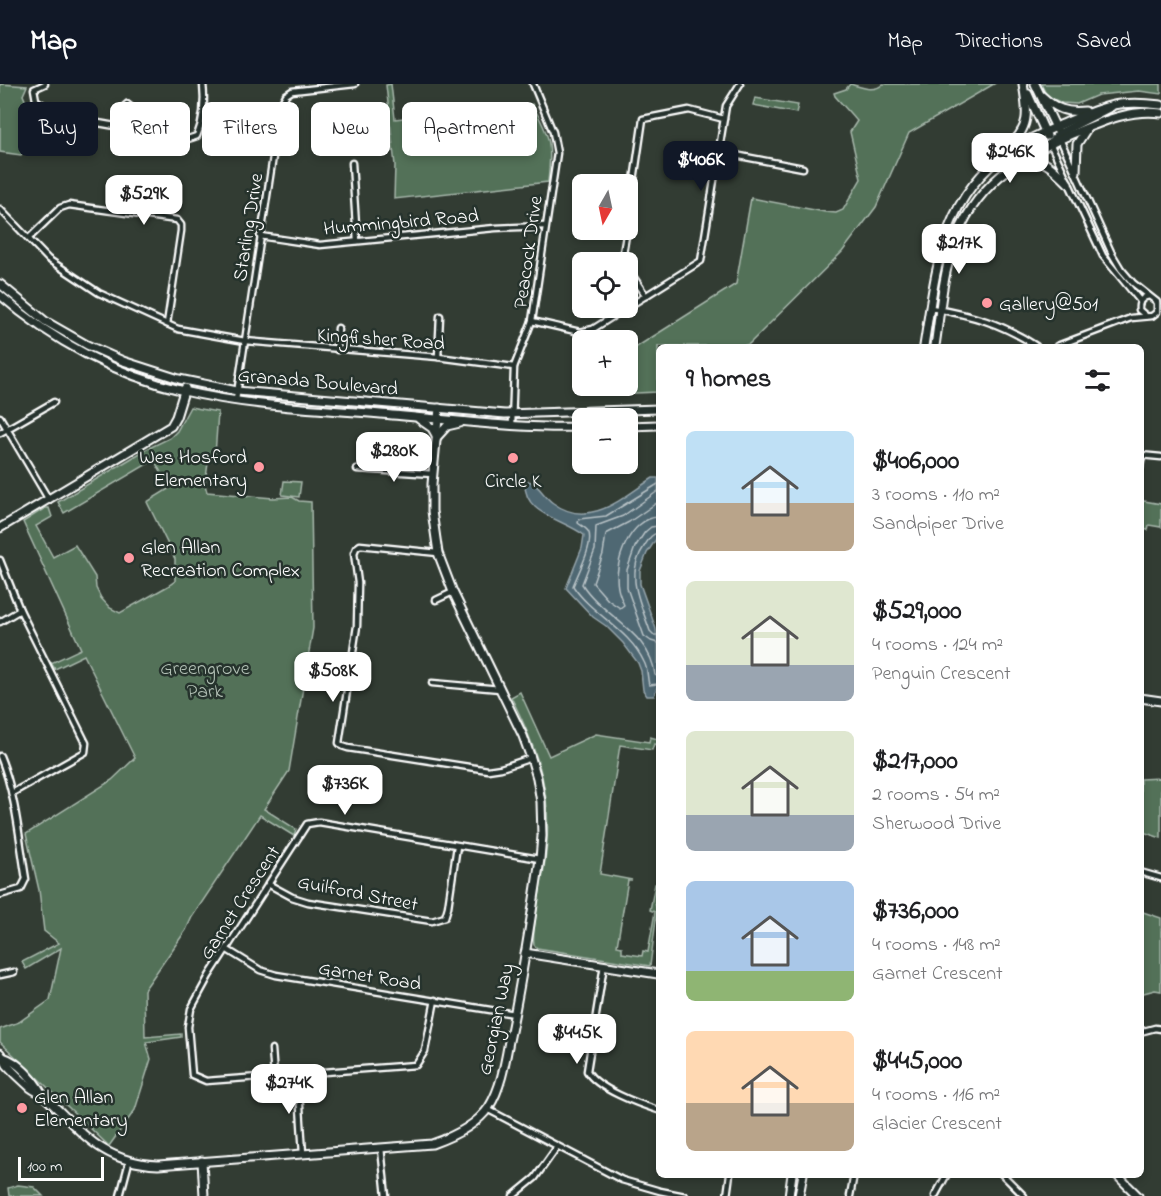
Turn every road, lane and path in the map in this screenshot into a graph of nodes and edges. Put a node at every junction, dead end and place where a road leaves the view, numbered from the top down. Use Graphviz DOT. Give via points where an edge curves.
graph roads {
  1 [pos="45,84"];
  2 [pos="203,84"];
  3 [pos="355,84"];
  4 [pos="533,84"];
  5 [pos="740,84"];
  6 [pos="1023,84"];
  7 [pos="1035,84"];
  8 [pos="1038,92"];
  9 [pos="1118,103"];
  10 [pos="1161,105"];
  11 [pos="1091,111"];
  12 [pos="1161,113"];
  13 [pos="724,120"];
  14 [pos="110,124"];
  15 [pos="1091,126"];
  16 [pos="1045,132"];
  17 [pos="1058,133"];
  18 [pos="190,138"];
  19 [pos="1050,143"];
  20 [pos="719,152"];
  21 [pos="997,160"];
  22 [pos="352,163"];
  23 [pos="1015,164"];
  24 [pos="803,168"];
  25 [pos="1076,172"];
  26 [pos="635,174"];
  27 [pos="1068,183"];
  28 [pos="0,209"];
  29 [pos="545,226"];
  30 [pos="261,236"];
  31 [pos="29,238"];
  32 [pos="357,241"];
  33 [pos="0,284"];
  34 [pos="638,284"];
  35 [pos="0,295"];
  36 [pos="646,296"];
  37 [pos="1149,296"];
  38 [pos="1140,301"];
  39 [pos="1138,307"];
  40 [pos="1160,307"];
  41 [pos="930,308"];
  42 [pos="941,310"];
  43 [pos="440,316"];
  44 [pos="1146,316"];
  45 [pos="1131,318"];
  46 [pos="532,321"];
  47 [pos="167,324"];
  48 [pos="338,328"];
  49 [pos="245,341"];
  50 [pos="924,344"];
  51 [pos="935,344"];
  52 [pos="1033,344"];
  53 [pos="1062,344"];
  54 [pos="337,350"];
  55 [pos="438,357"];
  56 [pos="514,367"];
  57 [pos="186,381"];
  58 [pos="184,391"];
  59 [pos="237,391"];
  60 [pos="236,400"];
  61 [pos="54,402"];
  62 [pos="439,408"];
  63 [pos="656,409"];
  64 [pos="513,414"];
  65 [pos="0,417"];
  66 [pos="414,417"];
  67 [pos="439,419"];
  68 [pos="465,421"];
  69 [pos="656,425"];
  70 [pos="512,426"];
  71 [pos="638,426"];
  72 [pos="572,427"];
  73 [pos="7,429"];
  74 [pos="0,433"];
  75 [pos="437,437"];
  76 [pos="1144,455"];
  77 [pos="1161,457"];
  78 [pos="357,469"];
  79 [pos="433,474"];
  80 [pos="49,501"];
  81 [pos="0,528"];
  82 [pos="438,553"];
  83 [pos="0,560"];
  84 [pos="453,592"];
  85 [pos="436,600"];
  86 [pos="20,610"];
  87 [pos="0,622"];
  88 [pos="432,683"];
  89 [pos="500,689"];
  90 [pos="1144,699"];
  91 [pos="1161,701"];
  92 [pos="0,756"];
  93 [pos="531,758"];
  94 [pos="12,793"];
  95 [pos="457,846"];
  96 [pos="540,859"];
  97 [pos="1144,873"];
  98 [pos="1161,878"];
  99 [pos="268,884"];
  100 [pos="0,895"];
  101 [pos="226,949"];
  102 [pos="525,953"];
  103 [pos="604,965"];
  104 [pos="14,972"];
  105 [pos="656,974"];
  106 [pos="0,975"];
  107 [pos="435,1000"];
  108 [pos="515,1014"];
  109 [pos="1161,1029"];
  110 [pos="1144,1031"];
  111 [pos="272,1049"];
  112 [pos="2,1055"];
  113 [pos="298,1075"];
  114 [pos="274,1076"];
  115 [pos="488,1109"];
  116 [pos="656,1109"];
  117 [pos="557,1147"];
  118 [pos="381,1148"];
  119 [pos="303,1154"];
  120 [pos="202,1161"];
  121 [pos="129,1162"];
  122 [pos="729,1178"];
  123 [pos="791,1178"];
  124 [pos="802,1178"];
  125 [pos="853,1178"];
  126 [pos="945,1178"];
  127 [pos="1006,1178"];
  128 [pos="1120,1178"];
  129 [pos="120,1196"];
  130 [pos="204,1196"];
  131 [pos="386,1196"];
  132 [pos="513,1196"];
  133 [pos="685,1196"];
  134 [pos="727,1196"];
  135 [pos="789,1196"];
  136 [pos="799,1196"];
  137 [pos="850,1196"];
  138 [pos="935,1196"];
  139 [pos="1024,1196"];
  140 [pos="1138,1196"];
  1 -- 14 [label="street" via="34,89 36,100 59,116"];
  2 -- 18 [label="street" via="202,124 197,136"];
  3 -- 30 [label="street, Starling Drive" via="292,91 283,98"];
  4 -- 29 [label="street, Peacock Drive" via="553,132 557,153"];
  5 -- 13 [label="street" via="726,106"];
  6 -- 16 [label="main road"];
  6 -- 21 [label="main road" via="1026,122 1020,136"];
  7 -- 8 [label="main road"];
  8 -- 11 [label="main road" via="1062,111"];
  8 -- 17 [label="main road"];
  9 -- 10 [label="main road"];
  9 -- 11 [label="main road"];
  9 -- 17 [label="main road"];
  11 -- 17 [label="main road"];
  12 -- 15 [label="main road" via="1119,116"];
  13 -- 20 [label="street"];
  13 -- 26 [label="street" via="689,110 643,119"];
  15 -- 17 [label="main road"];
  15 -- 25 [label="main road" via="1077,144"];
  16 -- 17 [label="main road"];
  16 -- 19 [label="main road"];
  16 -- 21 [label="main road"];
  17 -- 19 [label="main road"];
  17 -- 25 [label="street"];
  19 -- 23 [label="main road"];
  19 -- 27 [label="street"];
  20 -- 24 [label="street"];
  20 -- 36 [label="street" via="701,261"];
  21 -- 41 [label="main road" via="966,194 952,218 941,246"];
  22 -- 32 [label="street"];
  23 -- 27 [label="main road" via="1040,159"];
  23 -- 42 [label="main road" via="993,183 964,220 952,249"];
  25 -- 37 [label="street" via="1115,258 1133,283"];
  27 -- 38 [label="street" via="1103,256"];
  28 -- 31 [label="street, Kingfisher Road"];
  29 -- 32 [label="street, Hummingbird Road"];
  29 -- 46 [label="street, Peacock Drive"];
  30 -- 32 [label="street, Hummingbird Road" via="320,245"];
  30 -- 49 [label="street, Starling Drive"];
  31 -- 47 [label="street, Kingfisher Road" via="48,259 99,293"];
  31 -- 47 [label="street" via="60,208 69,205 177,220 181,231"];
  33 -- 57 [label="main road, Granada Boulevard" via="45,321 87,345"];
  34 -- 36 [label="street"];
  35 -- 58 [label="main road, Granada Boulevard" via="43,329 79,350 134,375"];
  36 -- 46 [label="street" via="585,332"];
  37 -- 38 [label="street"];
  37 -- 40 [label="street"];
  38 -- 39 [label="street"];
  39 -- 44 [label="street"];
  39 -- 45 [label="street"];
  40 -- 44 [label="street" via="1155,314"];
  41 -- 42 [label="street"];
  41 -- 50 [label="main road"];
  42 -- 51 [label="main road"];
  42 -- 52 [label="street" via="979,317"];
  43 -- 55 [label="street"];
  44 -- 45 [label="street"];
  45 -- 53 [label="street"];
  46 -- 56 [label="street, Peacock Drive"];
  47 -- 49 [label="street, Kingfisher Road"];
  48 -- 54 [label="street"];
  49 -- 54 [label="street, Kingfisher Road"];
  49 -- 59 [label="street, Starling Drive"];
  54 -- 55 [label="street, Kingfisher Road"];
  55 -- 56 [label="street, Kingfisher Road"];
  56 -- 64 [label="street, Peacock Drive"];
  57 -- 58 [label="main road"];
  57 -- 59 [label="main road, Granada Boulevard"];
  58 -- 60 [label="main road, Granada Boulevard"];
  58 -- 80 [label="main road" via="171,426"];
  59 -- 60 [label="street, Starling Drive"];
  59 -- 62 [label="main road, Granada Boulevard"];
  60 -- 66 [label="main road, Granada Boulevard"];
  61 -- 73 [label="street"];
  62 -- 64 [label="main road, Granada Boulevard"];
  62 -- 67 [label="main road, Georgian Way"];
  63 -- 64 [label="main road, Granada Boulevard"];
  64 -- 70 [label="street, Peacock Drive"];
  65 -- 73 [label="street"];
  66 -- 67 [label="main road, Granada Boulevard"];
  66 -- 75 [label="main road" via="428,424"];
  67 -- 68 [label="main road, Granada Boulevard"];
  67 -- 75 [label="main road, Georgian Way"];
  68 -- 70 [label="main road, Granada Boulevard"];
  68 -- 75 [label="main road" via="447,426"];
  69 -- 71 [label="main road"];
  70 -- 72 [label="main road, Granada Boulevard"];
  73 -- 74 [label="street"];
  73 -- 80 [label="street"];
  75 -- 79 [label="main road, Georgian Way"];
  76 -- 77 [label="street"];
  78 -- 79 [label="street"];
  79 -- 82 [label="main road, Georgian Way" via="432,511"];
  80 -- 81 [label="main road"];
  82 -- 84 [label="main road, Georgian Way"];
  82 -- 93 [label="street" via="360,545 356,548 357,626 339,743 348,748 488,770"];
  83 -- 86 [label="street"];
  84 -- 85 [label="street"];
  84 -- 89 [label="main road, Georgian Way"];
  86 -- 87 [label="street"];
  86 -- 94 [label="street" via="86,743 85,752"];
  88 -- 89 [label="street"];
  89 -- 93 [label="main road, Georgian Way"];
  90 -- 91 [label="main road"];
  92 -- 94 [label="street"];
  93 -- 96 [label="main road, Georgian Way" via="541,802"];
  94 -- 100 [label="street" via="26,879 21,889"];
  95 -- 96 [label="street, Garnet Crescent"];
  95 -- 99 [label="street, Garnet Crescent" via="313,822 307,824"];
  95 -- 99 [label="street, Guilford Street" via="448,907 444,917 432,921 308,902"];
  96 -- 102 [label="main road, Georgian Way"];
  97 -- 98 [label="street"];
  99 -- 101 [label="street, Garnet Crescent"];
  101 -- 107 [label="street, Garnet Road" via="276,975"];
  101 -- 114 [label="street, Garnet Crescent" via="191,1009 188,1027 192,1074 206,1082"];
  102 -- 103 [label="main road"];
  102 -- 108 [label="main road, Georgian Way"];
  103 -- 105 [label="main road"];
  103 -- 116 [label="street" via="588,1071 597,1082"];
  104 -- 106 [label="street"];
  107 -- 108 [label="street, Garnet Road"];
  107 -- 113 [label="street, Garnet Crescent" via="425,1052 416,1065"];
  108 -- 115 [label="main road, Georgian Way" via="502,1074"];
  109 -- 110 [label="street"];
  111 -- 114 [label="street"];
  112 -- 121 [label="main road, Georgian Way" via="26,1083 92,1142"];
  113 -- 114 [label="street, Garnet Crescent"];
  113 -- 119 [label="street"];
  115 -- 117 [label="street"];
  115 -- 118 [label="main road, Georgian Way" via="449,1138 432,1144"];
  117 -- 132 [label="street" via="535,1178"];
  117 -- 133 [label="street" via="622,1180"];
  118 -- 119 [label="main road, Georgian Way"];
  118 -- 131 [label="street"];
  119 -- 120 [label="main road, Georgian Way"];
  120 -- 121 [label="main road, Georgian Way" via="158,1165"];
  120 -- 130 [label="main road"];
  121 -- 129 [label="street"];
  122 -- 134 [label="street"];
  123 -- 135 [label="main road"];
  124 -- 136 [label="main road"];
  125 -- 137 [label="street"];
  126 -- 138 [label="street"];
  127 -- 139 [label="street"];
  128 -- 140 [label="main road"];
}
